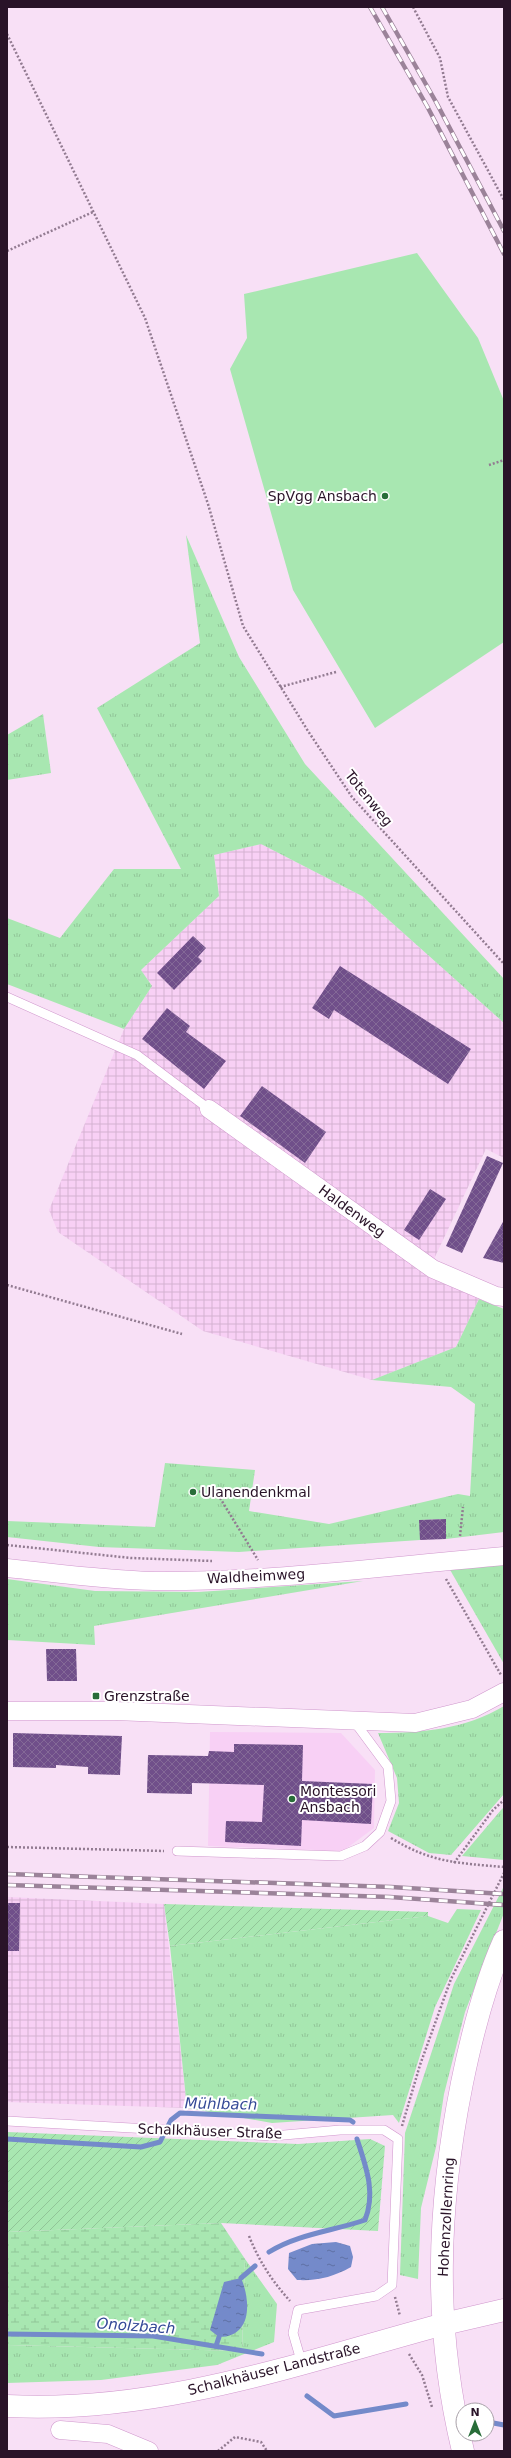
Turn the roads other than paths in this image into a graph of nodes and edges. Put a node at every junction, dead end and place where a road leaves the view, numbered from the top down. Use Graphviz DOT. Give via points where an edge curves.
graph roads {
  1 [pos="7,997"];
  2 [pos="209,1109"];
  3 [pos="504,1297"];
  4 [pos="504,1556"];
  5 [pos="7,1568"];
  6 [pos="504,1692"];
  7 [pos="7,1711"];
  8 [pos="354,1720"];
  9 [pos="177,1852"];
  10 [pos="504,1941"];
  11 [pos="7,2121"];
  12 [pos="504,2310"];
  13 [pos="444,2324"];
  14 [pos="302,2364"];
  15 [pos="7,2406"];
  16 [pos="60,2430"];
  17 [pos="148,2451"];
  18 [pos="463,2451"];
  1 -- 2 [label="lane" via="137,1055"];
  2 -- 3 [label="street, Haldenweg" via="433,1269 496,1296"];
  4 -- 5 [label="street, Waldheimweg" via="254,1578 154,1580"];
  6 -- 8 [label="street" via="472,1709 415,1723"];
  7 -- 8 [label="street" via="115,1711"];
  8 -- 9 [label="lane" via="388,1767 392,1801 380,1832 365,1846 341,1856"];
  10 -- 13 [label="main road, Hohenzollernring" via="495,1960 472,2036 446,2171 442,2266"];
  11 -- 14 [label="lane, Schalkhäuser Straße" via="273,2136 340,2130 384,2130 398,2139 392,2284 376,2296 298,2310 293,2333"];
  12 -- 13 [label="main road"];
  13 -- 14 [label="main road, Schalkhäuser Landstraße"];
  13 -- 18 [label="main road, Hohenzollernring" via="448,2378"];
  14 -- 15 [label="main road, Schalkhäuser Landstraße" via="242,2381 162,2397 84,2406"];
  16 -- 17 [label="street" via="108,2434"];
}
